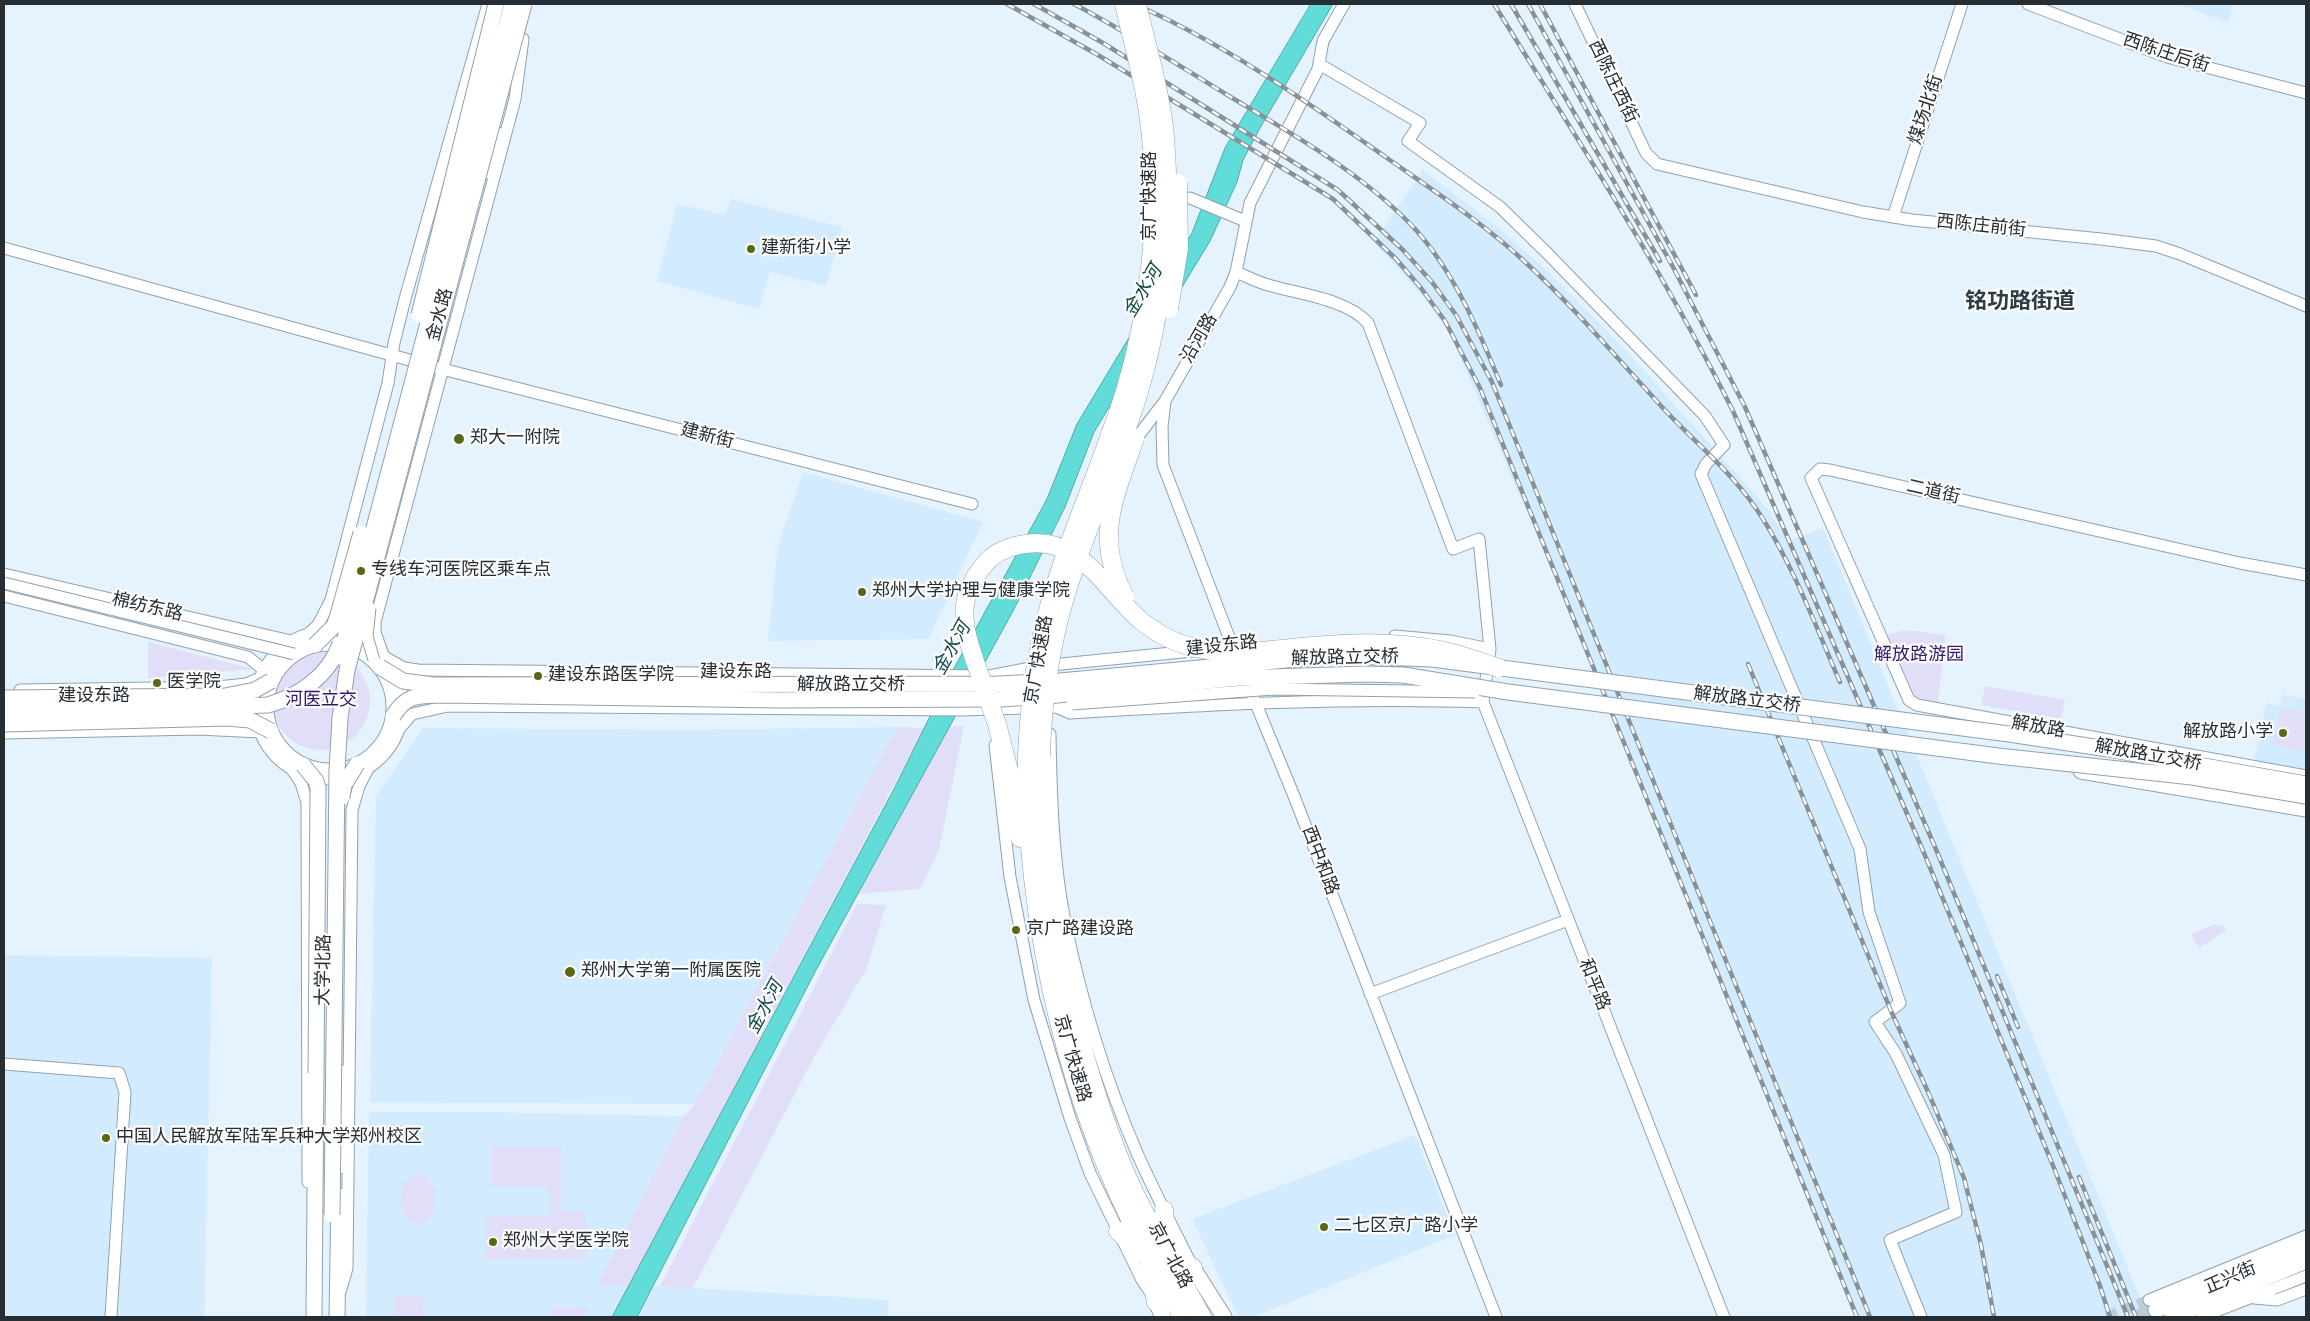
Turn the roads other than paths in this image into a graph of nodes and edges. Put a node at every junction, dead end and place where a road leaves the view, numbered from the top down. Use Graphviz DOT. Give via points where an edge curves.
graph roads {
  1 [pos="488,4"];
  2 [pos="496,4"];
  3 [pos="1124,4"];
  4 [pos="1137,4"];
  5 [pos="1344,4"];
  6 [pos="1575,4"];
  7 [pos="1962,4"];
  8 [pos="2028,4"];
  9 [pos="519,7"];
  10 [pos="523,39"];
  11 [pos="1319,64"];
  12 [pos="2306,93"];
  13 [pos="1160,107"];
  14 [pos="1652,159"];
  15 [pos="1190,198"];
  16 [pos="1893,217"];
  17 [pos="1245,221"];
  18 [pos="4,248"];
  19 [pos="1236,272"];
  20 [pos="2306,306"];
  21 [pos="392,355"];
  22 [pos="442,369"];
  23 [pos="1165,401"];
  24 [pos="972,504"];
  25 [pos="4,574"];
  26 [pos="2306,575"];
  27 [pos="4,582"];
  28 [pos="4,596"];
  29 [pos="1139,619"];
  30 [pos="352,626"];
  31 [pos="312,639"];
  32 [pos="1232,646"];
  33 [pos="292,648"];
  34 [pos="1490,649"];
  35 [pos="381,660"];
  36 [pos="1057,665"];
  37 [pos="1041,666"];
  38 [pos="1499,668"];
  39 [pos="265,676"];
  40 [pos="986,676"];
  41 [pos="4,691"];
  42 [pos="1508,692"];
  43 [pos="4,698"];
  44 [pos="1483,702"];
  45 [pos="1256,703"];
  46 [pos="1917,706"];
  47 [pos="1052,707"];
  48 [pos="990,709"];
  49 [pos="4,713"];
  50 [pos="397,722"];
  51 [pos="4,724"];
  52 [pos="266,732"];
  53 [pos="4,733"];
  54 [pos="1998,756"];
  55 [pos="297,766"];
  56 [pos="363,766"];
  57 [pos="327,770"];
  58 [pos="2306,776"];
  59 [pos="2306,784"];
  60 [pos="2306,796"];
  61 [pos="2306,809"];
  62 [pos="1568,920"];
  63 [pos="1370,994"];
  64 [pos="1067,1047"];
  65 [pos="4,1064"];
  66 [pos="1129,1198"];
  67 [pos="1164,1210"];
  68 [pos="327,1215"];
  69 [pos="1118,1231"];
  70 [pos="2306,1236"];
  71 [pos="2306,1248"];
  72 [pos="1166,1250"];
  73 [pos="2306,1261"];
  74 [pos="1193,1268"];
  75 [pos="2306,1276"];
  76 [pos="2306,1289"];
  77 [pos="2250,1298"];
  78 [pos="313,1302"];
  79 [pos="2153,1305"];
  80 [pos="1160,1310"];
  81 [pos="336,1313"];
  82 [pos="110,1317"];
  83 [pos="314,1317"];
  84 [pos="320,1317"];
  85 [pos="1182,1317"];
  86 [pos="1202,1317"];
  87 [pos="1224,1317"];
  88 [pos="1496,1317"];
  89 [pos="1724,1317"];
  90 [pos="1921,1317"];
  91 [pos="2172,1317"];
  92 [pos="2201,1317"];
  1 -- 21 [label="street"];
  2 -- 31 [label="main road, bridge" via="406,364 338,618 334,626"];
  3 -- 64 [label="highway, 京广快速路, bridge" via="1152,137 1153,203 1148,286 1125,391 1047,615 1028,728 1027,784 1034,880 1047,960"];
  4 -- 13 [label="highway, 京广快速路, bridge"];
  5 -- 11 [label="street, 沿河路" via="1324,41"];
  6 -- 14 [label="street, 西陈庄西街" via="1646,153"];
  7 -- 16 [label="street, 煤场北街"];
  8 -- 12 [label="street, 西陈庄后街" via="2167,57"];
  9 -- 10 [label="street"];
  9 -- 30 [label="main road, 金水路, bridge"];
  10 -- 22 [label="street" via="515,99"];
  10 -- 35 [label="street, bridge" via="369,612 367,636"];
  11 -- 17 [label="street, 沿河路" via="1262,177"];
  11 -- 90 [label="street" via="1420,124 1408,141 1500,207 1705,416 1724,445 1701,474 1860,849 1870,912 1900,1003 1875,1022 1896,1054 1944,1155 1956,1212 1890,1240"];
  13 -- 29 [label="highway, bridge" via="1172,127 1179,212 1176,268 1143,415 1118,488 1108,553 1117,581"];
  13 -- 66 [label="highway, 京广快速路, bridge" via="1165,136 1167,203 1157,315 1138,395 1060,618 1047,678 1041,757 1041,810 1047,878 1063,976"];
  14 -- 16 [label="street, 西陈庄前街" via="1666,166"];
  15 -- 17 [label="street"];
  16 -- 20 [label="street, 西陈庄前街" via="2156,246"];
  17 -- 19 [label="street, 沿河路"];
  18 -- 21 [label="street, 建新街"];
  19 -- 23 [label="street, 沿河路"];
  19 -- 34 [label="street, 和平路" via="1358,312 1368,323 1453,550 1479,539"];
  21 -- 22 [label="street, 建新街"];
  21 -- 31 [label="street" via="388,383 332,600"];
  22 -- 24 [label="street, 建新街"];
  22 -- 35 [label="street" via="375,622"];
  23 -- 32 [label="street, 西中和路" via="1163,465"];
  23 -- 37 [label="street, 沿河路" via="1129,449 1090,511 1065,580"];
  25 -- 33 [label="street, 棉纺东路"];
  26 -- 46 [label="street, 二道街" via="1820,469 1811,478 1905,696"];
  27 -- 33 [label="street, bridge"];
  28 -- 39 [label="street, 棉纺东路" via="248,656"];
  29 -- 38 [label="highway, bridge" via="1174,641 1207,650 1381,644 1447,651"];
  29 -- 64 [label="highway, bridge" via="1072,552 1044,543 1007,547 995,554 973,579 964,603 966,634 997,724 1011,779 1028,903 1045,994 1052,1020"];
  30 -- 49 [label="main road, bridge" via="316,680 287,699 268,706"];
  30 -- 57 [label="main road, 大学北路, bridge" via="329,717"];
  30 -- 68 [label="main road, 大学北路, bridge" via="338,747"];
  31 -- 33 [label="main road"];
  31 -- 35 [label="main road, 解放路立交桥, bridge" via="351,646"];
  32 -- 34 [label="street, 建设东路" via="1393,636 1450,640"];
  32 -- 36 [label="street, 建设东路"];
  32 -- 45 [label="street, 西中和路"];
  33 -- 39 [label="main road" via="279,668"];
  34 -- 44 [label="street, 和平路"];
  35 -- 38 [label="main road, 解放路立交桥, bridge" via="403,681 433,685 998,684 1318,656 1432,660"];
  35 -- 40 [label="street, 建设东路" via="418,670"];
  35 -- 50 [label="main road, bridge" via="392,690"];
  36 -- 37 [label="street, 建设东路"];
  36 -- 47 [label="street"];
  37 -- 40 [label="street, 建设东路"];
  38 -- 59 [label="main road, 解放路立交桥, bridge" via="2009,734"];
  39 -- 41 [label="street" via="246,684 218,687"];
  39 -- 43 [label="main road, 建设东路, bridge" via="255,690 225,696"];
  39 -- 52 [label="main road, bridge"];
  40 -- 48 [label="street"];
  42 -- 47 [label="street, bridge" via="1272,690"];
  42 -- 50 [label="main road, 解放路立交桥, bridge" via="1429,678 1365,674 1238,678 1000,699 777,700 444,695 412,697 399,706"];
  42 -- 54 [label="main road, 解放路立交桥, bridge"];
  44 -- 45 [label="street"];
  44 -- 62 [label="street, 和平路"];
  45 -- 47 [label="street" via="1070,713"];
  45 -- 63 [label="street, 西中和路"];
  46 -- 58 [label="street, 解放路"];
  47 -- 48 [label="street"];
  47 -- 67 [label="street" via="1054,823 1065,924 1084,1001 1108,1077 1136,1151"];
  48 -- 50 [label="street, 建设东路" via="448,706 412,714"];
  48 -- 69 [label="street" via="1010,877 1034,1000 1070,1118 1090,1173"];
  50 -- 56 [label="main road"];
  51 -- 52 [label="main road, 建设东路, bridge" via="227,718 250,720"];
  52 -- 53 [label="street" via="199,729"];
  52 -- 55 [label="main road"];
  54 -- 60 [label="main road, 解放路立交桥, bridge" via="2192,778"];
  54 -- 61 [label="main road, bridge"];
  55 -- 56 [label="street" via="310,776 330,779 350,776"];
  55 -- 57 [label="main road"];
  55 -- 78 [label="street" via="307,802 308,1260"];
  55 -- 78 [label="main road, bridge" via="316,781 318,788"];
  56 -- 57 [label="main road, bridge"];
  56 -- 81 [label="street" via="352,810 347,1268"];
  56 -- 81 [label="main road, bridge" via="344,785 342,796 342,1073"];
  57 -- 68 [label="main road, 大学北路"];
  62 -- 63 [label="street"];
  62 -- 89 [label="street, 和平路"];
  63 -- 88 [label="street, 西中和路"];
  64 -- 66 [label="highway, 京广快速路" via="1090,1123"];
  65 -- 82 [label="street" via="119,1073 125,1092"];
  66 -- 72 [label="highway, 京广北路"];
  66 -- 85 [label="highway, 京广北路"];
  67 -- 72 [label="highway"];
  67 -- 74 [label="street"];
  68 -- 81 [label="main road, 大学北路"];
  68 -- 84 [label="main road, 大学北路"];
  69 -- 80 [label="highway" via="1149,1259"];
  70 -- 79 [label="street"];
  71 -- 79 [label="main road, 正兴街"];
  72 -- 74 [label="highway"];
  72 -- 86 [label="highway, 京广北路"];
  73 -- 91 [label="main road, 正兴街"];
  74 -- 87 [label="main road"];
  75 -- 77 [label="street"];
  76 -- 77 [label="street" via="2277,1300"];
  77 -- 92 [label="street"];
  78 -- 83 [label="main road"];
}
